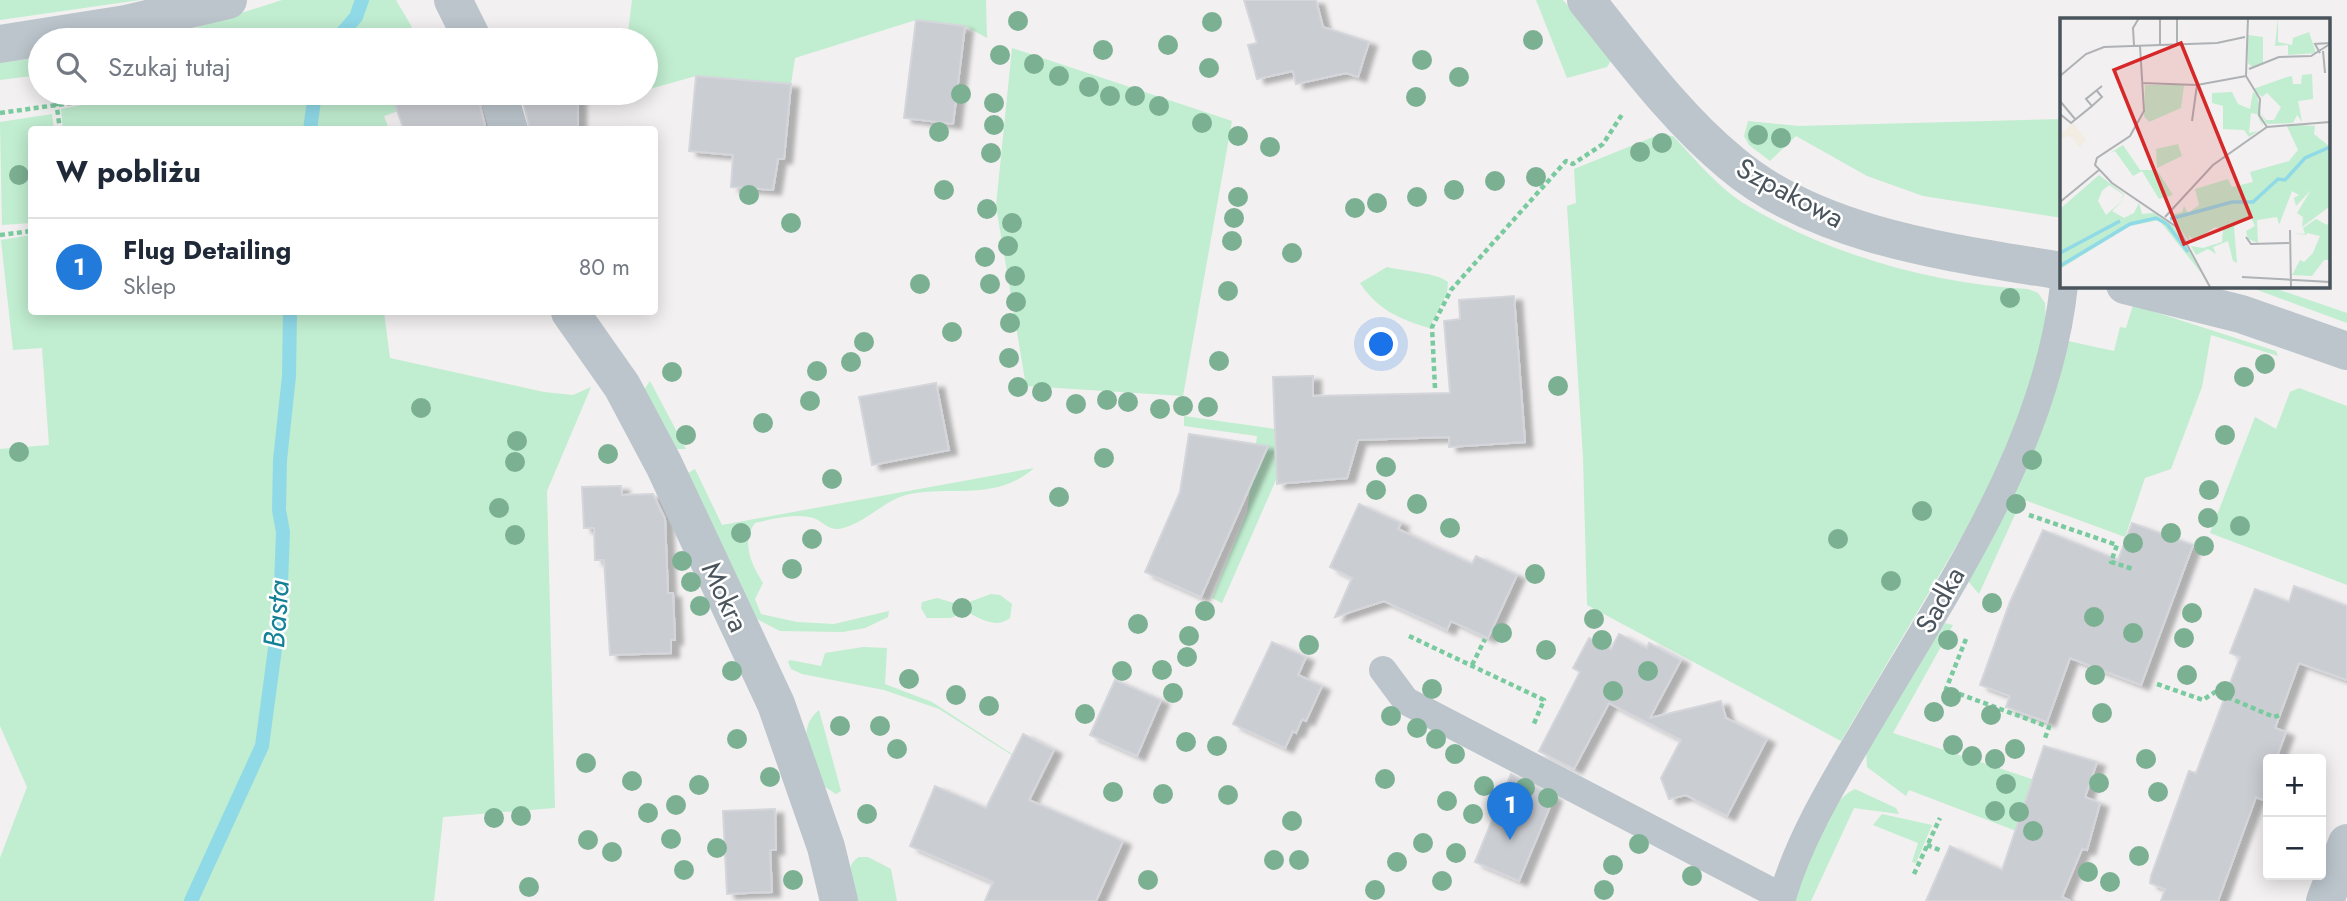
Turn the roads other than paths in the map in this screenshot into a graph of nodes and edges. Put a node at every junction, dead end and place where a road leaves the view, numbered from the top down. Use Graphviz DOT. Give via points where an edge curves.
graph roads {
  1 [pos="228,0"];
  2 [pos="453,0"];
  3 [pos="1586,0"];
  4 [pos="102,28"];
  5 [pos="467,28"];
  6 [pos="28,40"];
  7 [pos="0,44"];
  8 [pos="502,105"];
  9 [pos="508,126"];
  10 [pos="2060,271"];
  11 [pos="2064,287"];
  12 [pos="2133,287"];
  13 [pos="572,315"];
  14 [pos="2347,351"];
  15 [pos="1383,670"];
  16 [pos="2346,847"];
  17 [pos="1782,899"];
  18 [pos="839,901"];
  19 [pos="2325,901"];
  1 -- 4 [label="street"];
  2 -- 5 [label="street"];
  3 -- 10 [label="street, Szpakowa" via="1659,91 1705,139 1732,165 1767,187 1848,226 1895,240"];
  6 -- 7 [label="street"];
  8 -- 9 [label="street"];
  11 -- 17 [label="lane, Sadka" via="2054,353 2015,464 1815,819"];
  12 -- 14 [label="street" via="2241,314"];
  13 -- 18 [label="street, Mokra" via="622,386 664,464 776,704 826,847"];
  15 -- 17 [label="lane" via="1406,701"];
  16 -- 19 [label="street"];
}
